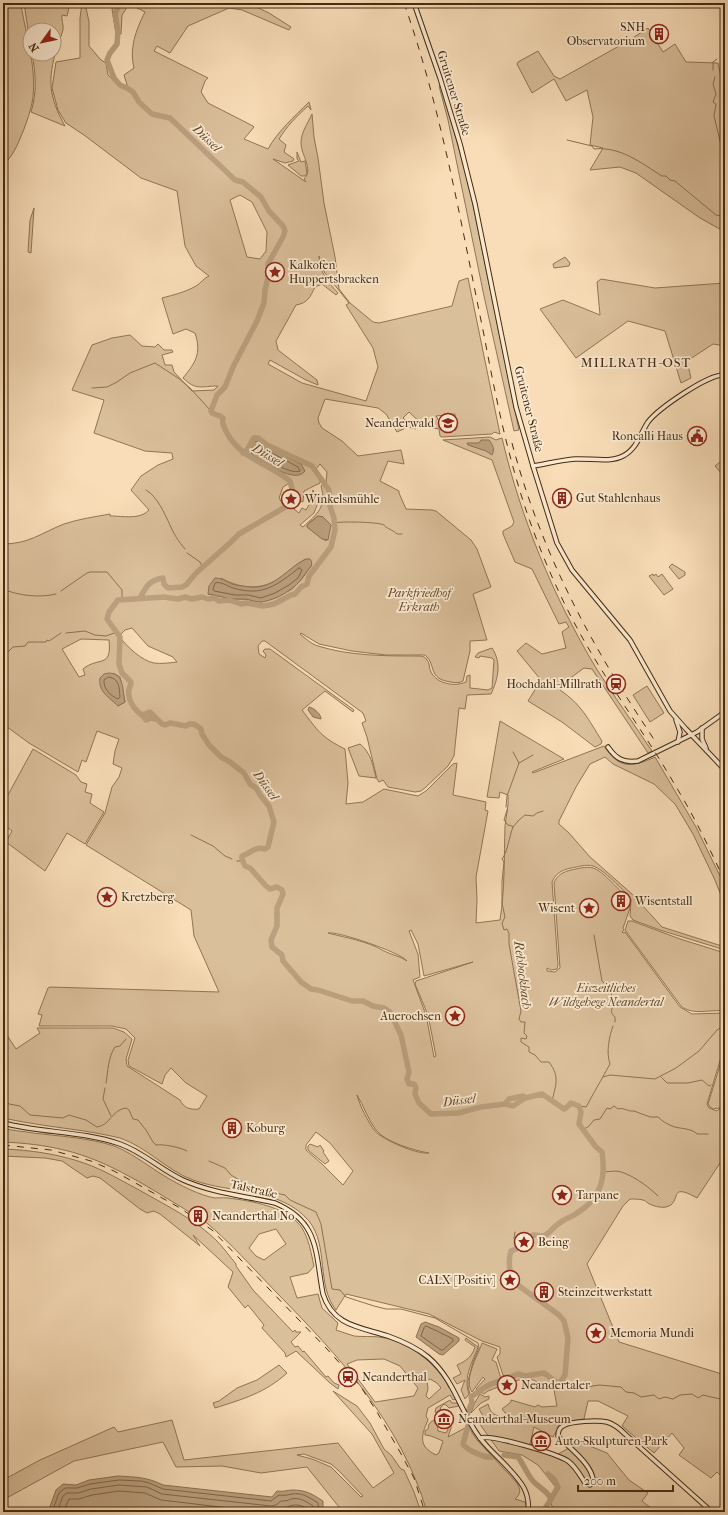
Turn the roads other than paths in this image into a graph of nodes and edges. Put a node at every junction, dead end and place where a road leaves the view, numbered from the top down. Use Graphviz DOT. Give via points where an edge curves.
graph roads {
  1 [pos="414,3"];
  2 [pos="725,375"];
  3 [pos="533,466"];
  4 [pos="725,712"];
  5 [pos="676,718"];
  6 [pos="702,728"];
  7 [pos="691,734"];
  8 [pos="678,742"];
  9 [pos="608,747"];
  10 [pos="706,750"];
  11 [pos="725,770"];
  12 [pos="3,1123"];
  13 [pos="480,1438"];
  14 [pos="528,1512"];
  15 [pos="712,1512"];
  1 -- 3 [label="main road, Gruitener Straße" via="460,144 514,396"];
  2 -- 3 [label="main road" via="709,378 662,408 648,423 635,446 622,456 607,459 575,459"];
  3 -- 5 [label="main road, Gruitener Straße" via="552,529 565,559 592,596 630,640"];
  4 -- 6 [label="main road"];
  5 -- 7 [label="main road, Gruitener Straße"];
  5 -- 8 [label="main road" via="680,732"];
  6 -- 7 [label="main road"];
  6 -- 10 [label="main road"];
  7 -- 8 [label="main road"];
  7 -- 10 [label="main road, Gruitener Straße"];
  8 -- 9 [label="main road" via="633,762 617,758"];
  10 -- 11 [label="main road, Gruitener Straße"];
  12 -- 13 [label="main road, Talstraße" via="119,1144 138,1152 194,1185 256,1198 286,1208 304,1222 312,1238 325,1302 331,1311 338,1318 354,1326 393,1338 434,1362 448,1380"];
  13 -- 14 [label="main road, Talstraße" via="524,1489 528,1498"];
  13 -- 15 [label="main road" via="496,1439 559,1457 574,1466 586,1485 591,1485 593,1479 590,1471 558,1436 558,1432 565,1425 607,1422 614,1425"];
}
